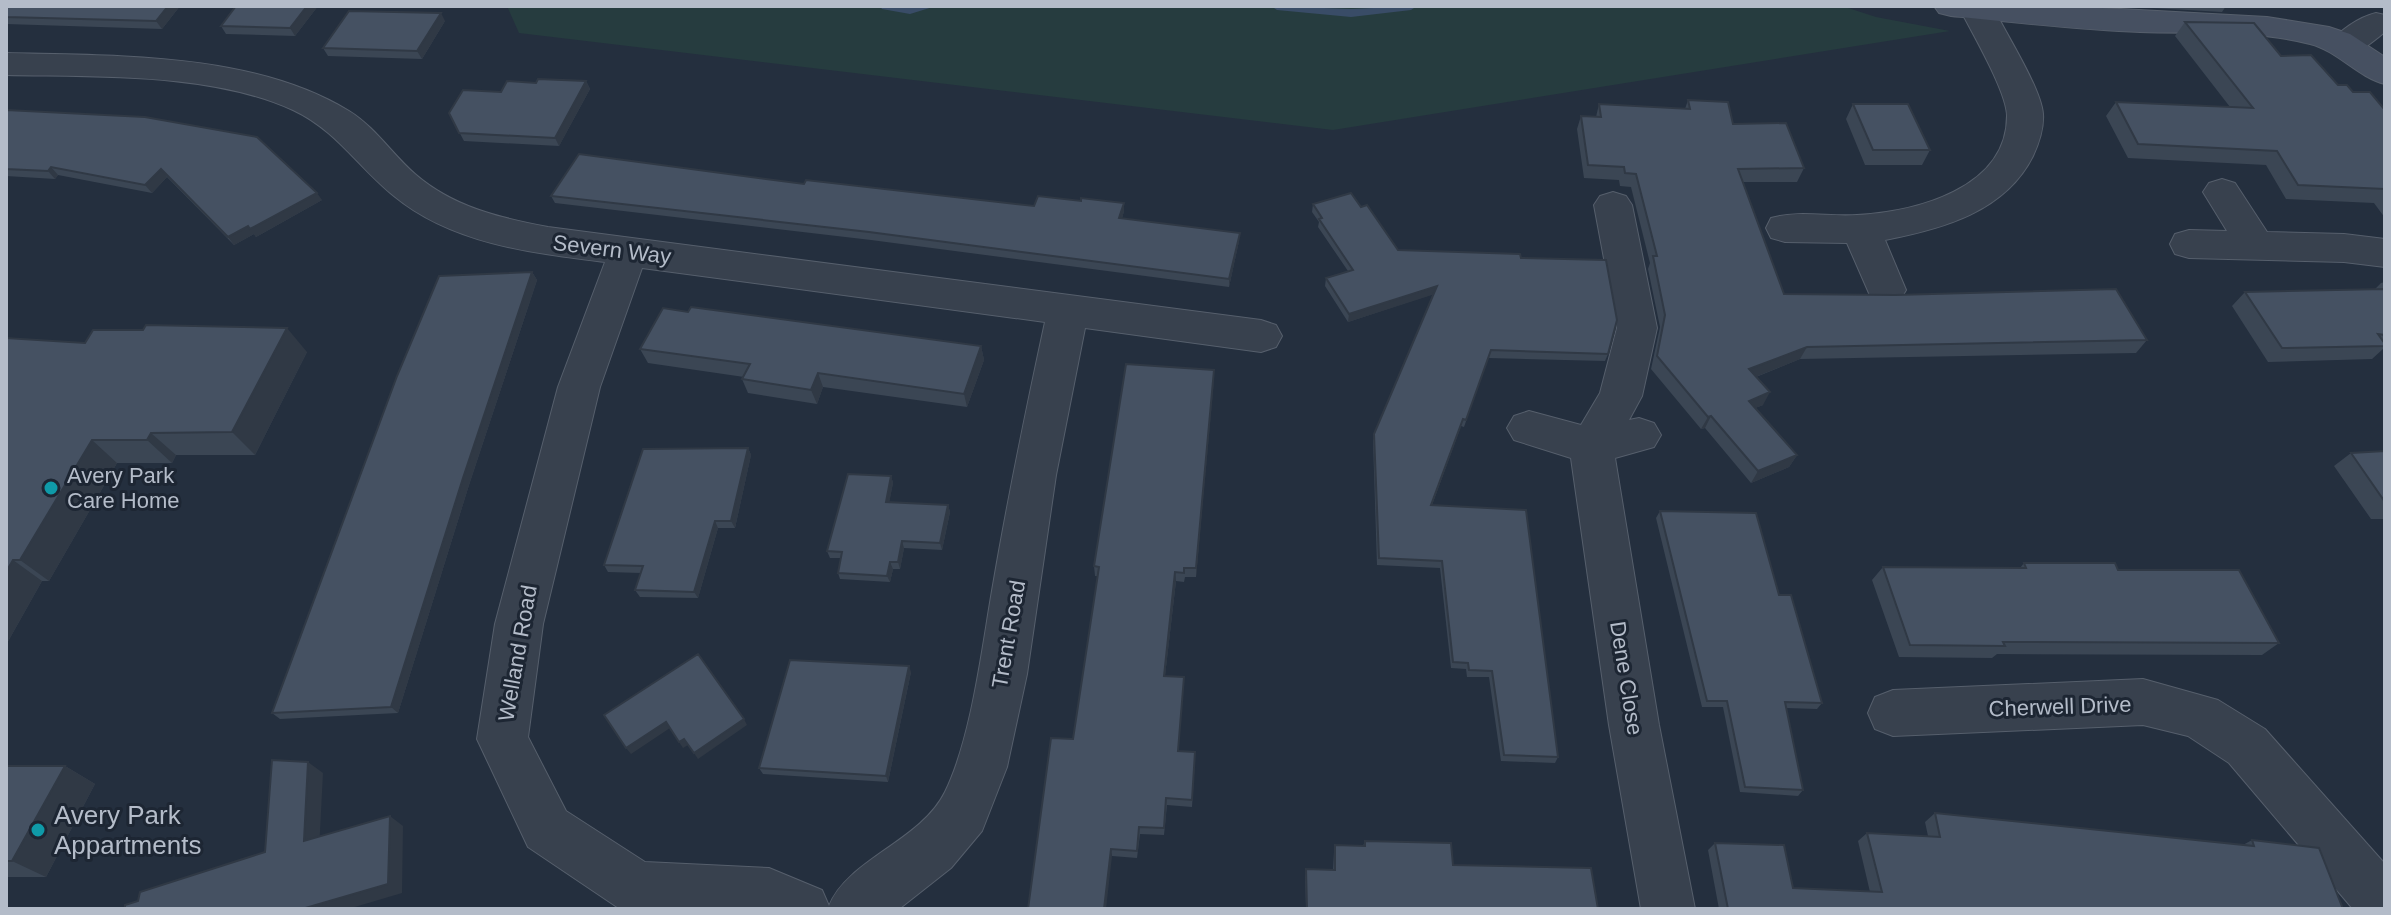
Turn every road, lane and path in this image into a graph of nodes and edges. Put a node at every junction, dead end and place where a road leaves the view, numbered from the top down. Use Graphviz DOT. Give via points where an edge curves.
graph roads {
  1 [pos="1964,7"];
  2 [pos="2376,23"];
  3 [pos="2345,46"];
  4 [pos="6,64"];
  5 [pos="2385,73"];
  6 [pos="2222,192"];
  7 [pos="1613,205"];
  8 [pos="1785,228"];
  9 [pos="1861,229"];
  10 [pos="2189,244"];
  11 [pos="2256,246"];
  12 [pos="629,251"];
  13 [pos="2385,253"];
  14 [pos="1886,290"];
  15 [pos="1068,309"];
  16 [pos="1261,336"];
  17 [pos="1529,428"];
  18 [pos="1639,435"];
  19 [pos="1591,446"];
  20 [pos="1893,713"];
  21 [pos="2385,905"];
  22 [pos="803,909"];
  23 [pos="855,909"];
  24 [pos="1668,909"];
  1 -- 3 [label="street" via="2267,27 2317,34"];
  1 -- 9 [label="street" via="2025,113 2020,150 1998,182 1961,203 1913,221"];
  2 -- 3 [label="street"];
  3 -- 5 [label="street"];
  4 -- 12 [label="street, Severn Way" via="134,70 244,83 296,99 338,120 405,186 440,210 485,229"];
  6 -- 11 [label="street"];
  7 -- 19 [label="street" via="1637,328 1621,396"];
  8 -- 9 [label="street"];
  9 -- 14 [label="street"];
  10 -- 11 [label="street"];
  11 -- 13 [label="street"];
  12 -- 15 [label="street, Severn Way"];
  12 -- 22 [label="street, Welland Road" via="579,387 519,624 502,739 547,829 637,889 769,895"];
  15 -- 16 [label="street, Severn Way"];
  15 -- 23 [label="street, Trent Road" via="981,767 963,813 932,849"];
  17 -- 19 [label="street"];
  18 -- 19 [label="street"];
  19 -- 24 [label="street, Dene Close"];
  20 -- 21 [label="street, Cherwell Drive" via="2143,702 2200,716 2247,746"];
}
